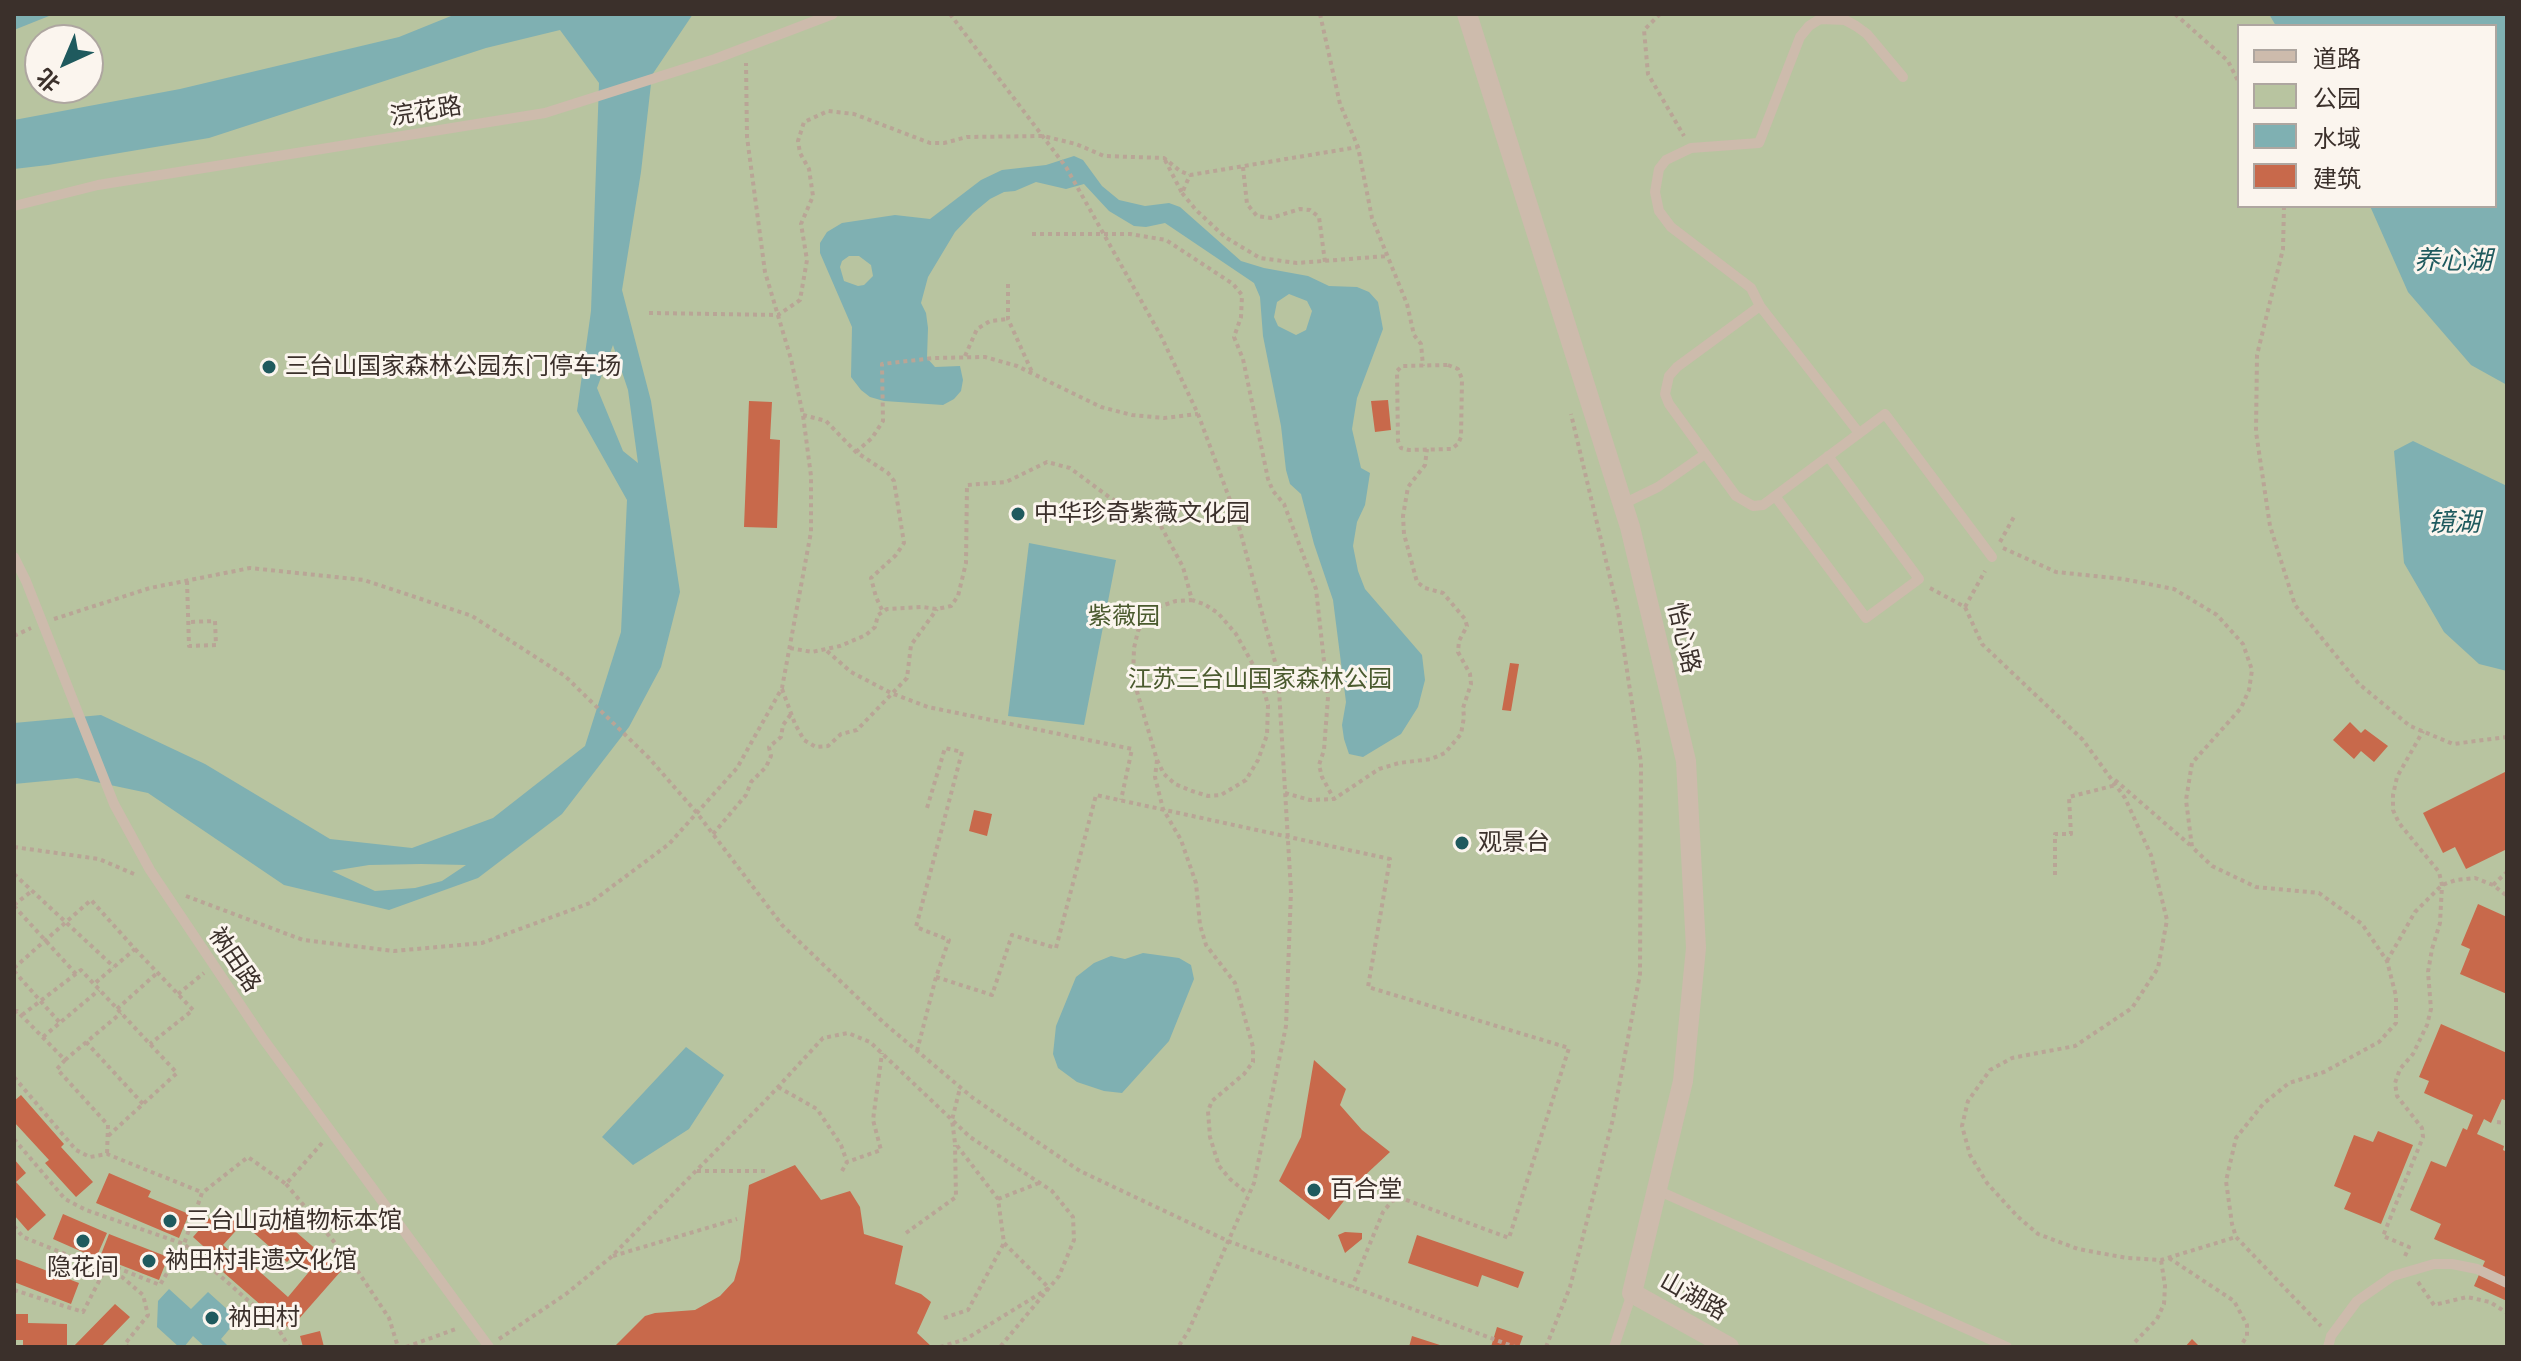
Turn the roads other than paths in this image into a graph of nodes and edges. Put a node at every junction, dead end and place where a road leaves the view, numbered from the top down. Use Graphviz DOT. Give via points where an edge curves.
graph roads {
  1 [pos="833,14"];
  2 [pos="1467,14"];
  3 [pos="1903,77"];
  4 [pos="14,206"];
  5 [pos="1760,306"];
  6 [pos="1859,433"];
  7 [pos="1705,454"];
  8 [pos="1828,456"];
  9 [pos="1775,496"];
  10 [pos="1623,504"];
  11 [pos="1994,552"];
  12 [pos="14,557"];
  13 [pos="1657,1190"];
  14 [pos="2507,1283"];
  15 [pos="1632,1293"];
  16 [pos="2330,1342"];
  17 [pos="489,1346"];
  18 [pos="1614,1347"];
  19 [pos="1729,1347"];
  20 [pos="2007,1347"];
  1 -- 4 [label="lane, 浣花路" via="715,59 545,113 98,185"];
  2 -- 10 [label="street, 怡心路"];
  3 -- 5 [label="lane" via="1856,26 1820,19 1800,37 1759,143 1691,148 1659,169 1659,211 1671,227 1751,288"];
  5 -- 6 [label="lane"];
  5 -- 7 [label="lane" via="1686,360 1665,386 1669,404"];
  6 -- 8 [label="lane"];
  6 -- 11 [label="lane" via="1885,414"];
  7 -- 9 [label="lane" via="1745,503 1763,505"];
  7 -- 10 [label="lane"];
  8 -- 9 [label="lane"];
  8 -- 9 [label="lane" via="1919,579 1866,618"];
  10 -- 13 [label="street, 怡心路" via="1686,761 1696,948 1683,1081"];
  12 -- 17 [label="lane, 衲田路" via="114,804 160,885 264,1040"];
  13 -- 15 [label="street, 怡心路"];
  13 -- 20 [label="lane"];
  14 -- 16 [label="lane" via="2452,1264 2398,1275 2357,1301"];
  15 -- 18 [label="lane"];
  15 -- 19 [label="street, 山湖路"];
}
